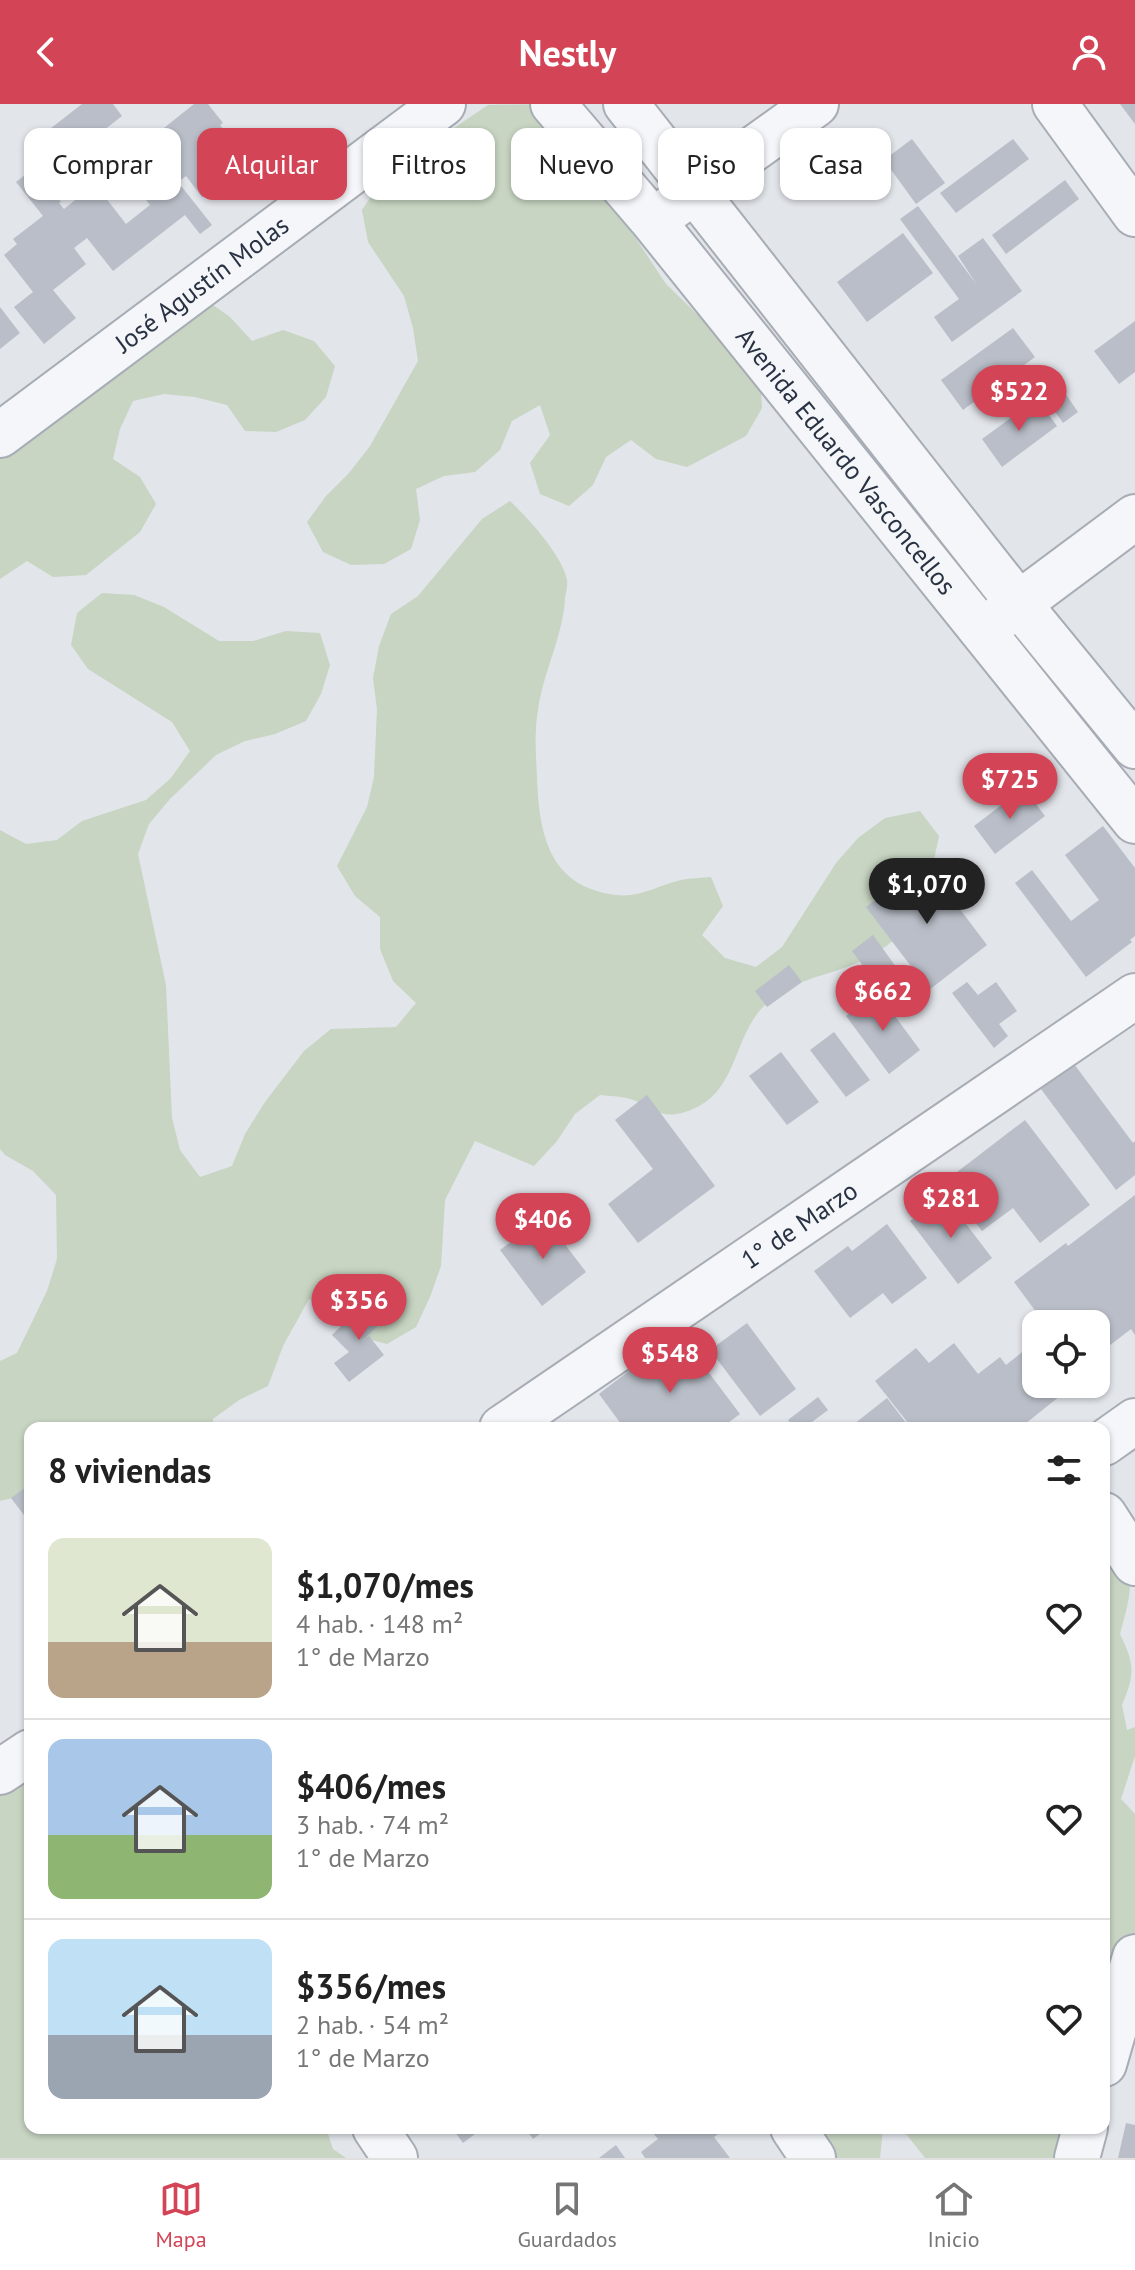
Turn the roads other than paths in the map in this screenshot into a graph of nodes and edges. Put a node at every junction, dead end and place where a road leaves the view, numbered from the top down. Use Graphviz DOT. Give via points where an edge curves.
graph roads {
  1 [pos="443,104"];
  2 [pos="553,104"];
  3 [pos="626,104"];
  4 [pos="816,104"];
  5 [pos="1055,104"];
  6 [pos="764,141"];
  7 [pos="658,146"];
  8 [pos="682,200"];
  9 [pos="699,200"];
  10 [pos="1135,214"];
  11 [pos="653,221"];
  12 [pos="0,435"];
  13 [pos="1135,517"];
  14 [pos="1018,603"];
  15 [pos="982,632"];
  16 [pos="1135,746"];
  17 [pos="1135,821"];
  18 [pos="1135,996"];
  19 [pos="1135,1421"];
  20 [pos="511,1422"];
  21 [pos="1110,1439"];
  22 [pos="1110,1524"];
  23 [pos="1135,1563"];
  24 [pos="24,1756"];
  25 [pos="0,1772"];
  26 [pos="1135,1957"];
  27 [pos="1110,2043"];
  28 [pos="379,2134"];
  29 [pos="797,2134"];
  30 [pos="1083,2134"];
  31 [pos="395,2158"];
  32 [pos="813,2158"];
  33 [pos="1077,2158"];
  1 -- 12 [label="street, José Agustín Molas"];
  2 -- 11 [label="street, Avenida Eduardo Vasconcellos"];
  3 -- 7 [label="street, Avenida Eduardo Vasconcellos"];
  4 -- 6 [label="street"];
  5 -- 10 [label="street"];
  8 -- 11 [label="street"];
  9 -- 14 [label="street, Avenida Eduardo Vasconcellos"];
  11 -- 15 [label="street, Avenida Eduardo Vasconcellos"];
  13 -- 14 [label="street"];
  14 -- 15 [label="street"];
  14 -- 16 [label="street, Avenida Eduardo Vasconcellos"];
  15 -- 17 [label="street, Avenida Eduardo Vasconcellos"];
  18 -- 20 [label="street, 1° de Marzo"];
  19 -- 21 [label="street"];
  22 -- 23 [label="street"];
  24 -- 25 [label="street"];
  26 -- 27 [label="street"];
  28 -- 31 [label="street"];
  29 -- 32 [label="street"];
  30 -- 33 [label="street"];
}
